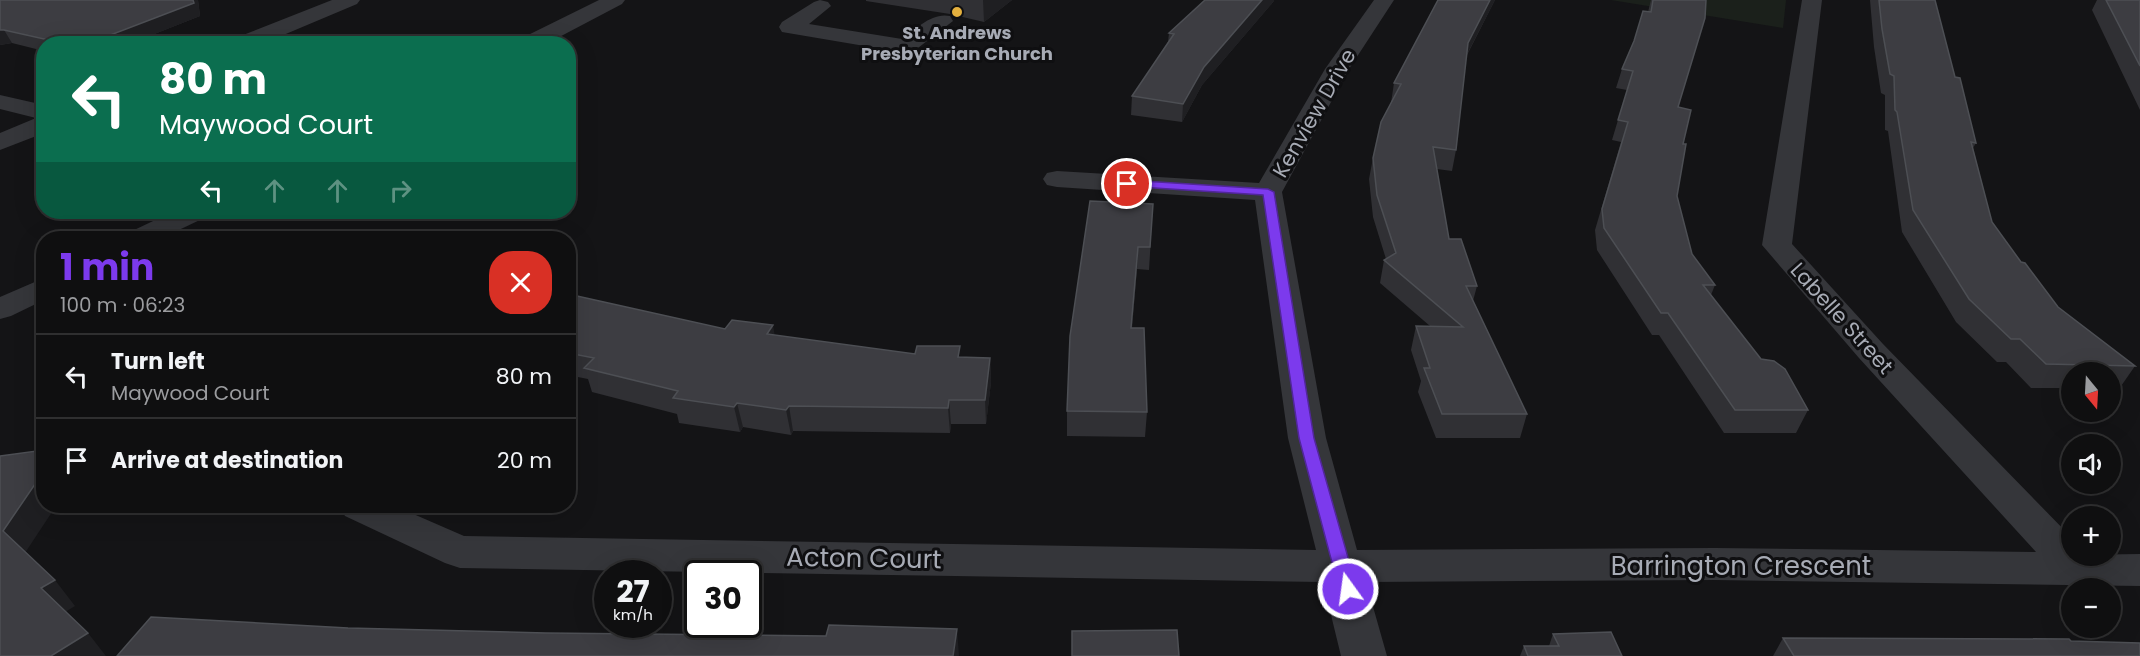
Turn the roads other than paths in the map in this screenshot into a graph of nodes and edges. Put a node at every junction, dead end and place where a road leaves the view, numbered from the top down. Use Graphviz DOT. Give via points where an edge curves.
graph roads {
  1 [pos="350,0"];
  2 [pos="615,0"];
  3 [pos="792,0"];
  4 [pos="1384,0"];
  5 [pos="1812,0"];
  6 [pos="821,6"];
  7 [pos="942,21"];
  8 [pos="790,27"];
  9 [pos="261,36"];
  10 [pos="544,36"];
  11 [pos="0,102"];
  12 [pos="36,111"];
  13 [pos="36,127"];
  14 [pos="0,142"];
  15 [pos="1057,179"];
  16 [pos="1268,192"];
  17 [pos="180,219"];
  18 [pos="155,231"];
  19 [pos="36,291"];
  20 [pos="0,309"];
  21 [pos="374,513"];
  22 [pos="1342,566"];
  23 [pos="2077,570"];
  24 [pos="2140,570"];
  25 [pos="1364,656"];
  1 -- 9 [label="street"];
  2 -- 10 [label="street"];
  3 -- 8 [label="street"];
  4 -- 16 [label="street, Kenview Drive" via="1337,69"];
  5 -- 23 [label="street, Labelle Street" via="1777,245 1870,351"];
  6 -- 8 [label="street"];
  7 -- 8 [label="street" via="906,46"];
  11 -- 12 [label="street"];
  13 -- 14 [label="street"];
  15 -- 16 [label="street"];
  16 -- 22 [label="street, Kenview Drive" via="1307,438"];
  17 -- 18 [label="street"];
  19 -- 20 [label="street"];
  21 -- 22 [label="street, Acton Court" via="460,552"];
  22 -- 23 [label="street, Barrington Crescent" via="1715,564"];
  22 -- 25 [label="street, Kenview Drive"];
  23 -- 24 [label="street, Barrington Crescent"];
}
